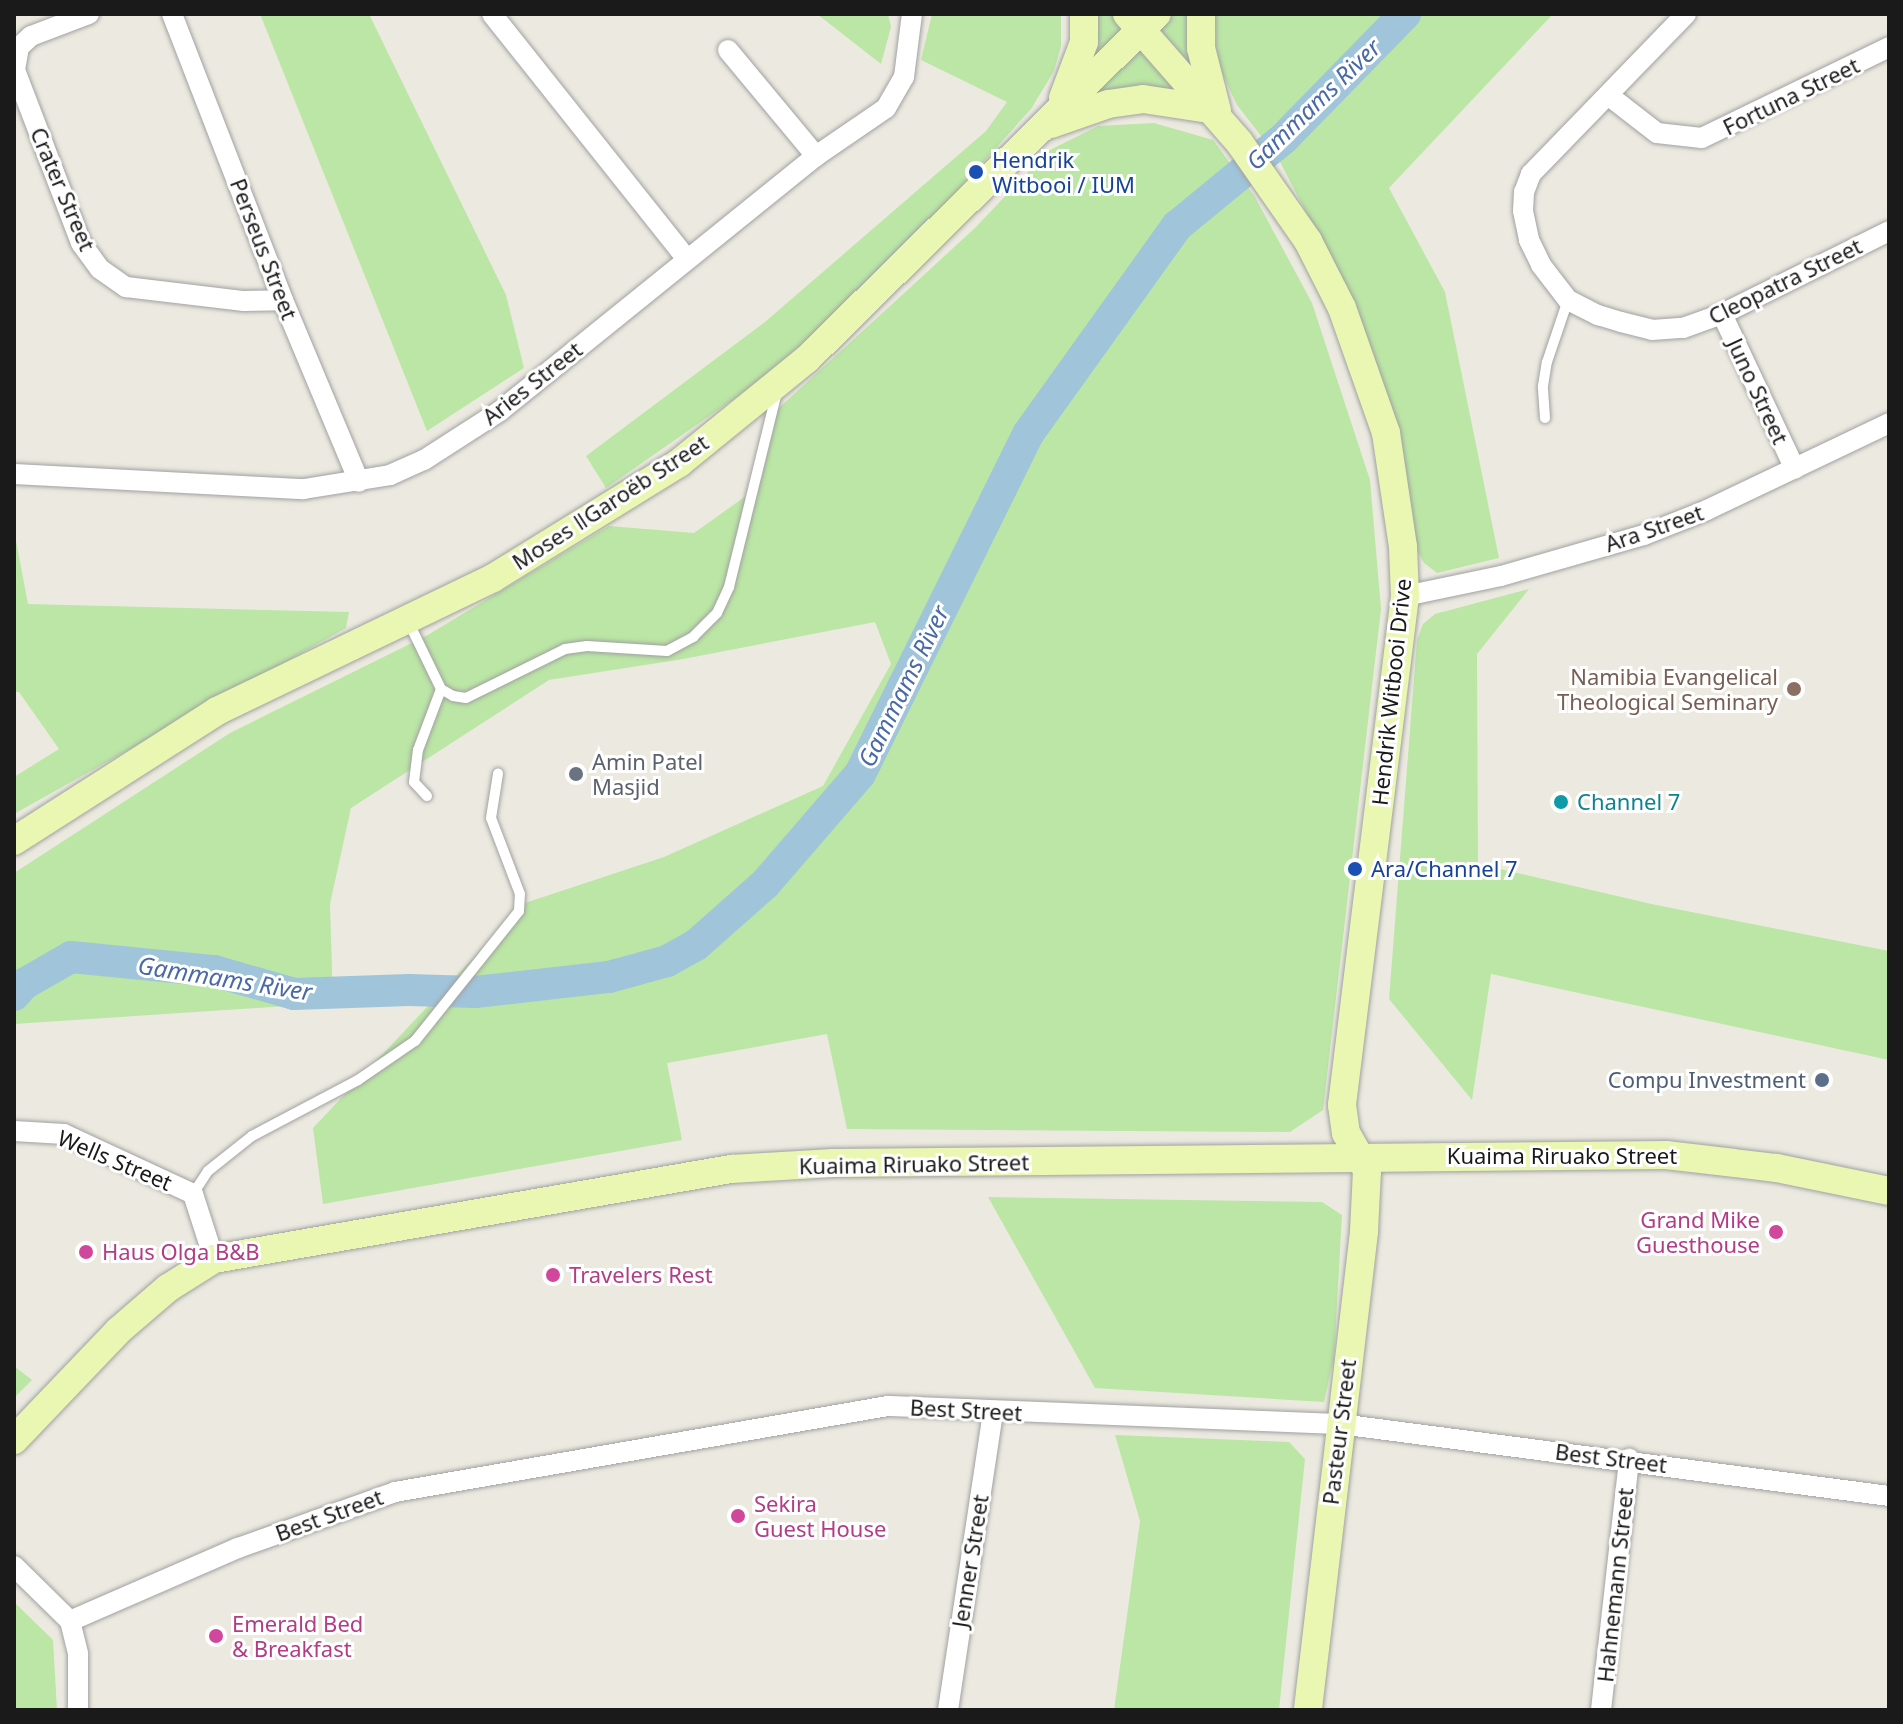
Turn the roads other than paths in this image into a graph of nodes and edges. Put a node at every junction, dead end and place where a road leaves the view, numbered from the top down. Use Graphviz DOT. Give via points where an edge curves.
graph roads {
  1 [pos="89,14"];
  2 [pos="172,14"];
  3 [pos="492,14"];
  4 [pos="912,14"];
  5 [pos="1084,14"];
  6 [pos="1201,14"];
  7 [pos="1686,14"];
  8 [pos="1142,19"];
  9 [pos="1889,47"];
  10 [pos="728,50"];
  11 [pos="1608,95"];
  12 [pos="1214,114"];
  13 [pos="1041,129"];
  14 [pos="816,156"];
  15 [pos="1889,231"];
  16 [pos="687,259"];
  17 [pos="283,300"];
  18 [pos="1568,300"];
  19 [pos="1722,314"];
  20 [pos="779,381"];
  21 [pos="1545,418"];
  22 [pos="1889,423"];
  23 [pos="1795,469"];
  24 [pos="14,474"];
  25 [pos="359,482"];
  26 [pos="1405,596"];
  27 [pos="408,619"];
  28 [pos="441,689"];
  29 [pos="498,774"];
  30 [pos="427,796"];
  31 [pos="14,841"];
  32 [pos="14,1131"];
  33 [pos="1361,1156"];
  34 [pos="1889,1191"];
  35 [pos="193,1194"];
  36 [pos="214,1259"];
  37 [pos="993,1412"];
  38 [pos="1340,1424"];
  39 [pos="14,1440"];
  40 [pos="1629,1459"];
  41 [pos="1889,1496"];
  42 [pos="14,1566"];
  43 [pos="70,1621"];
  44 [pos="78,1710"];
  45 [pos="948,1710"];
  46 [pos="1308,1710"];
  47 [pos="1601,1710"];
  1 -- 17 [label="street, Crater Street" via="31,36 19,47 15,70 81,243 100,269 126,287 244,301"];
  2 -- 17 [label="street, Perseus Street"];
  3 -- 16 [label="street"];
  4 -- 14 [label="street, Aries Street" via="897,94 886,108"];
  5 -- 13 [label="street" via="1078,66"];
  6 -- 12 [label="street" via="1201,48"];
  7 -- 11 [label="street, Cleopatra Street"];
  8 -- 12 [label="street, Hendrik Witbooi Drive"];
  8 -- 13 [label="street, Moses ǁGaroëb Street"];
  9 -- 11 [label="street, Fortuna Street" via="1702,138 1657,133"];
  10 -- 14 [label="street"];
  11 -- 18 [label="street, Cleopatra Street" via="1551,150 1524,192 1529,240"];
  12 -- 13 [label="street" via="1143,99 1108,104"];
  12 -- 26 [label="street, Hendrik Witbooi Drive" via="1275,190 1342,308 1386,433 1398,495"];
  13 -- 20 [label="street, Moses ǁGaroëb Street"];
  14 -- 16 [label="street, Aries Street"];
  15 -- 19 [label="street, Cleopatra Street"];
  16 -- 25 [label="street, Aries Street" via="500,411 424,460"];
  17 -- 25 [label="street, Perseus Street"];
  18 -- 19 [label="street, Cleopatra Street" via="1598,315 1652,330 1683,328"];
  18 -- 21 [label="lane" via="1547,362"];
  19 -- 23 [label="street, Juno Street"];
  20 -- 27 [label="street, Moses ǁGaroëb Street" via="679,463 493,578"];
  20 -- 28 [label="lane" via="729,587 717,613 693,637 667,651 565,649 466,698"];
  22 -- 23 [label="street, Ara Street"];
  23 -- 26 [label="street, Ara Street" via="1644,535 1501,576"];
  24 -- 25 [label="street, Aries Street" via="304,489"];
  26 -- 33 [label="street, Hendrik Witbooi Drive" via="1342,1105 1346,1133"];
  27 -- 28 [label="lane"];
  27 -- 31 [label="street, Moses ǁGaroëb Street" via="217,711"];
  28 -- 30 [label="lane" via="418,750 414,782"];
  29 -- 35 [label="lane" via="491,818 520,894 519,911 443,1010 393,1058 241,1144 208,1171"];
  32 -- 35 [label="street, Wells Street" via="64,1134"];
  33 -- 34 [label="street, Kuaima Riruako Street" via="1666,1155 1777,1168"];
  33 -- 36 [label="street, Kuaima Riruako Street" via="731,1169"];
  33 -- 38 [label="street, Pasteur Street" via="1367,1170 1364,1232"];
  35 -- 36 [label="street, Wells Street"];
  36 -- 39 [label="street, Kuaima Riruako Street" via="168,1288 118,1331"];
  37 -- 38 [label="street, Best Street"];
  37 -- 43 [label="street, Best Street" via="888,1406 395,1492 252,1543"];
  37 -- 45 [label="street, Jenner Street"];
  38 -- 40 [label="street, Best Street"];
  38 -- 46 [label="street, Pasteur Street"];
  40 -- 41 [label="street, Best Street"];
  40 -- 47 [label="street, Hahnemann Street"];
  42 -- 43 [label="street"];
  43 -- 44 [label="street" via="78,1654"];
}
